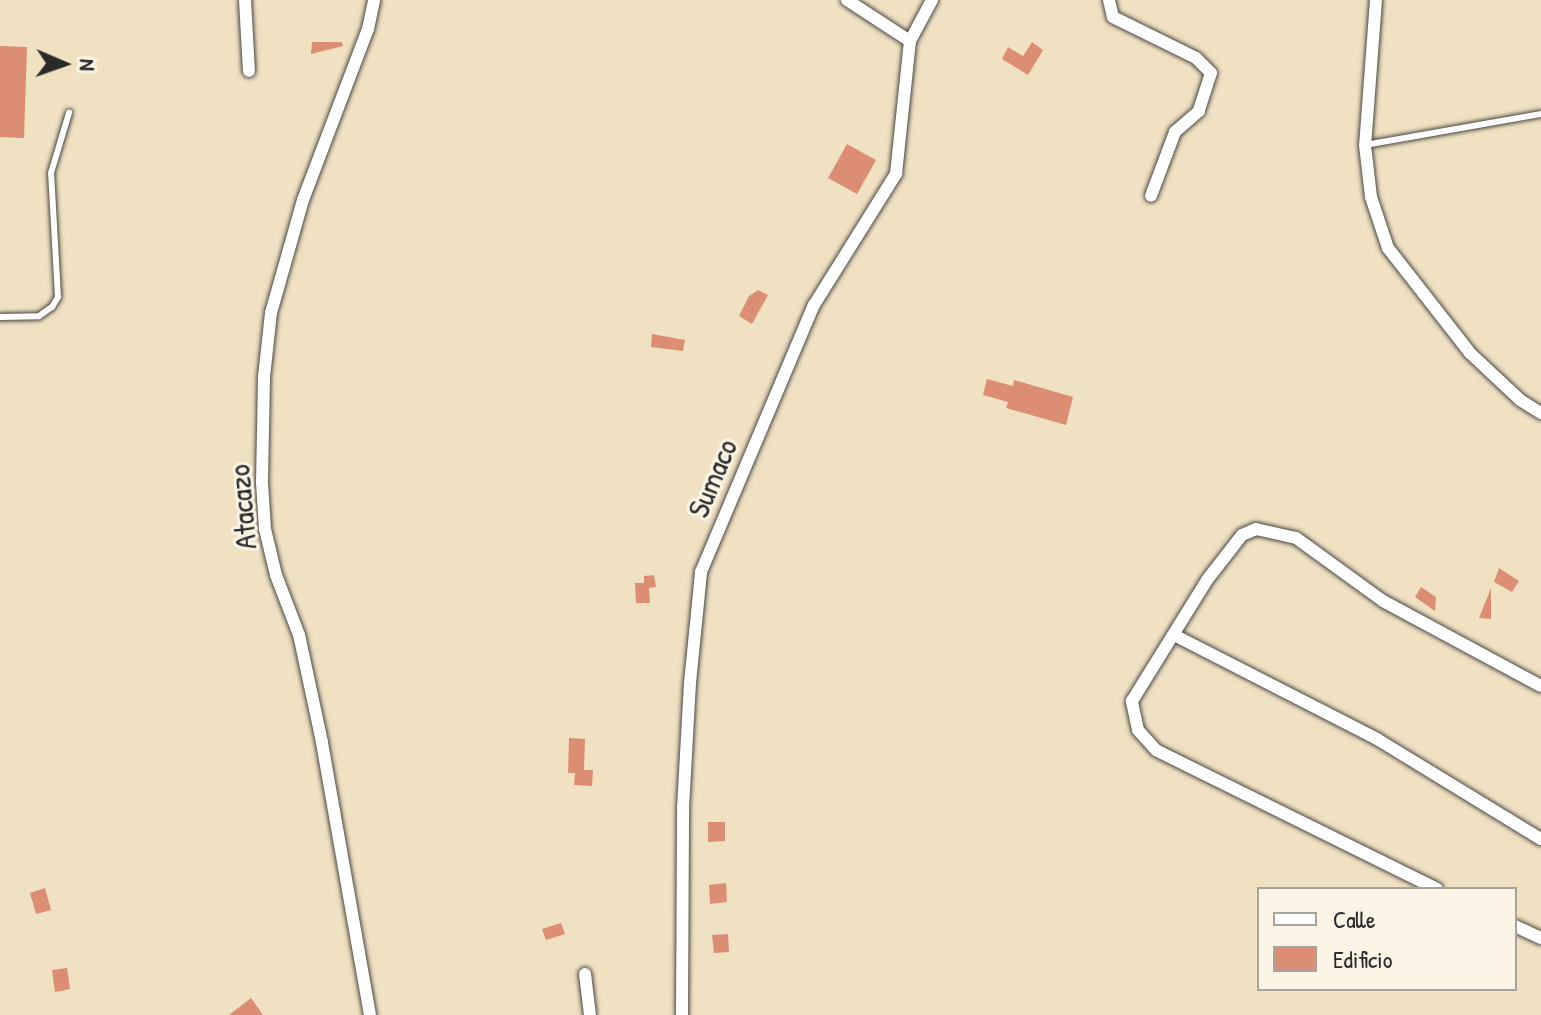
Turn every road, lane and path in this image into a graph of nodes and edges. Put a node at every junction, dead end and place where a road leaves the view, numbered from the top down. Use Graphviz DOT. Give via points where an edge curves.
graph roads {
  1 [pos="245,0"];
  2 [pos="374,0"];
  3 [pos="847,0"];
  4 [pos="932,0"];
  5 [pos="1109,0"];
  6 [pos="1376,0"];
  7 [pos="910,41"];
  8 [pos="249,71"];
  9 [pos="69,113"];
  10 [pos="1541,114"];
  11 [pos="1365,145"];
  12 [pos="1151,196"];
  13 [pos="0,317"];
  14 [pos="1541,413"];
  15 [pos="1174,635"];
  16 [pos="1541,686"];
  17 [pos="1541,839"];
  18 [pos="1433,887"];
  19 [pos="1517,927"];
  20 [pos="1541,938"];
  21 [pos="585,974"];
  22 [pos="370,1015"];
  23 [pos="590,1015"];
  24 [pos="682,1015"];
  1 -- 8 [label="street"];
  2 -- 22 [label="street, Atacazo" via="368,29 303,200 271,313 262,482 265,529 299,635 322,742"];
  3 -- 7 [label="street"];
  4 -- 7 [label="street, Sumaco"];
  5 -- 12 [label="street" via="1113,17 1196,58 1211,73 1199,111 1175,132"];
  6 -- 11 [label="street"];
  7 -- 24 [label="street, Sumaco" via="896,174 814,305 701,572 683,808"];
  9 -- 13 [label="lane" via="51,173 58,297 39,316"];
  10 -- 11 [label="lane"];
  11 -- 14 [label="street" via="1371,197 1388,248 1470,353"];
  15 -- 16 [label="street" via="1216,568 1242,535 1256,529 1296,538 1383,601"];
  15 -- 17 [label="street" via="1377,739"];
  15 -- 18 [label="street" via="1132,701 1145,741"];
  19 -- 20 [label="street"];
  21 -- 23 [label="street"];
}
